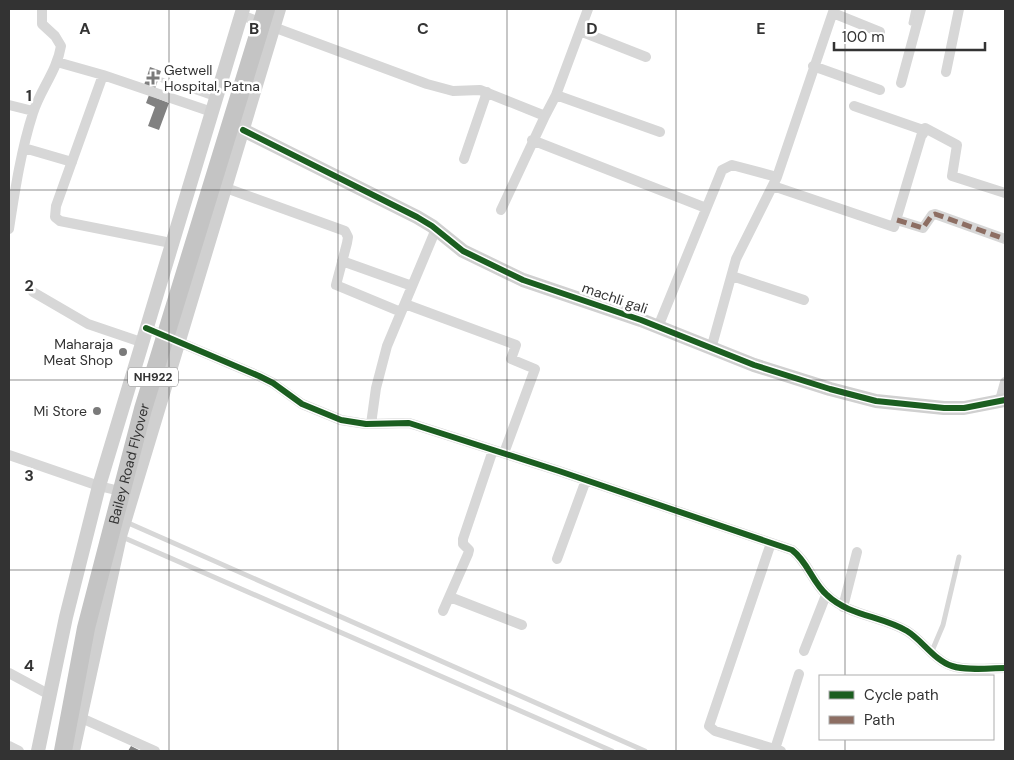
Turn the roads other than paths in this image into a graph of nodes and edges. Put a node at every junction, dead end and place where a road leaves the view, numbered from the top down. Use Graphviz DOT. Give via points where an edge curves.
graph roads {
  1 [pos="42,9"];
  2 [pos="266,9"];
  3 [pos="279,9"];
  4 [pos="588,9"];
  5 [pos="914,9"];
  6 [pos="921,9"];
  7 [pos="959,9"];
  8 [pos="246,11"];
  9 [pos="833,11"];
  10 [pos="911,23"];
  11 [pos="274,27"];
  12 [pos="580,31"];
  13 [pos="880,32"];
  14 [pos="646,57"];
  15 [pos="57,62"];
  16 [pos="813,66"];
  17 [pos="946,72"];
  18 [pos="103,75"];
  19 [pos="162,80"];
  20 [pos="901,83"];
  21 [pos="880,90"];
  22 [pos="487,92"];
  23 [pos="556,95"];
  24 [pos="9,105"];
  25 [pos="214,105"];
  26 [pos="854,106"];
  27 [pos="33,111"];
  28 [pos="249,111"];
  29 [pos="545,116"];
  30 [pos="243,130"];
  31 [pos="660,132"];
  32 [pos="923,134"];
  33 [pos="532,140"];
  34 [pos="24,148"];
  35 [pos="464,159"];
  36 [pos="72,162"];
  37 [pos="13,173"];
  38 [pos="775,181"];
  39 [pos="226,188"];
  40 [pos="1005,193"];
  41 [pos="706,208"];
  42 [pos="501,210"];
  43 [pos="897,220"];
  44 [pos="9,229"];
  45 [pos="436,229"];
  46 [pos="1005,239"];
  47 [pos="171,243"];
  48 [pos="342,261"];
  49 [pos="732,276"];
  50 [pos="412,286"];
  51 [pos="33,292"];
  52 [pos="804,300"];
  53 [pos="403,308"];
  54 [pos="658,327"];
  55 [pos="146,328"];
  56 [pos="141,342"];
  57 [pos="180,342"];
  58 [pos="711,349"];
  59 [pos="1005,382"];
  60 [pos="1002,400"];
  61 [pos="371,424"];
  62 [pos="493,450"];
  63 [pos="504,453"];
  64 [pos="9,455"];
  65 [pos="586,480"];
  66 [pos="99,486"];
  67 [pos="134,494"];
  68 [pos="125,522"];
  69 [pos="120,536"];
  70 [pos="771,543"];
  71 [pos="857,552"];
  72 [pos="959,557"];
  73 [pos="558,559"];
  74 [pos="826,594"];
  75 [pos="450,597"];
  76 [pos="843,607"];
  77 [pos="444,611"];
  78 [pos="522,625"];
  79 [pos="60,644"];
  80 [pos="804,651"];
  81 [pos="932,651"];
  82 [pos="94,652"];
  83 [pos="1005,668"];
  84 [pos="9,673"];
  85 [pos="799,674"];
  86 [pos="50,695"];
  87 [pos="79,717"];
  88 [pos="9,746"];
  89 [pos="778,750"];
  90 [pos="19,751"];
  91 [pos="38,751"];
  92 [pos="52,751"];
  93 [pos="64,751"];
  94 [pos="73,751"];
  95 [pos="155,751"];
  96 [pos="612,751"];
  97 [pos="645,751"];
  1 -- 15 [label="street" via="42,24 62,46"];
  2 -- 93 [label="highway, Bailey Road Flyover / NH922, bridge" via="143,409 86,628"];
  3 -- 11 [label="main road"];
  4 -- 12 [label="street"];
  5 -- 10 [label="lane"];
  6 -- 20 [label="street"];
  7 -- 17 [label="street"];
  8 -- 11 [label="street"];
  8 -- 25 [label="main road"];
  8 -- 92 [label="highway, Bailey Road Flyover / NH922" via="102,515 75,627"];
  9 -- 13 [label="street"];
  9 -- 16 [label="street"];
  11 -- 22 [label="street" via="446,90"];
  11 -- 28 [label="main road"];
  12 -- 14 [label="street"];
  12 -- 23 [label="street"];
  15 -- 18 [label="street"];
  15 -- 27 [label="street"];
  16 -- 21 [label="street"];
  16 -- 38 [label="street"];
  18 -- 25 [label="street"];
  18 -- 36 [label="street"];
  19 -- 25 [label="lane"];
  22 -- 29 [label="street"];
  22 -- 35 [label="street"];
  23 -- 29 [label="street"];
  23 -- 31 [label="street"];
  24 -- 27 [label="street"];
  25 -- 28 [label="main road"];
  25 -- 47 [label="main road"];
  26 -- 32 [label="street" via="920,128"];
  27 -- 34 [label="street"];
  28 -- 30 [label="main road"];
  29 -- 33 [label="street"];
  30 -- 39 [label="main road"];
  30 -- 45 [label="main road, machli gali"];
  32 -- 40 [label="street" via="925,128 957,145 952,176"];
  32 -- 43 [label="street"];
  33 -- 41 [label="street"];
  33 -- 42 [label="street"];
  34 -- 36 [label="street"];
  34 -- 37 [label="street"];
  36 -- 47 [label="street" via="54,213 56,219"];
  37 -- 44 [label="street"];
  38 -- 41 [label="street" via="728,166 722,170"];
  38 -- 43 [label="street" via="890,227 894,227"];
  38 -- 49 [label="street" via="736,259"];
  39 -- 48 [label="street" via="345,231 348,237"];
  39 -- 57 [label="main road"];
  41 -- 54 [label="street"];
  43 -- 46 [label="street" via="923,228 935,214"];
  45 -- 50 [label="street"];
  45 -- 54 [label="main road, machli gali" via="462,251 523,280"];
  47 -- 55 [label="main road"];
  48 -- 50 [label="street"];
  48 -- 53 [label="street" via="336,280 338,287"];
  49 -- 52 [label="street"];
  49 -- 58 [label="street"];
  50 -- 53 [label="street"];
  51 -- 56 [label="street" via="88,324"];
  53 -- 61 [label="street" via="383,358"];
  53 -- 63 [label="street" via="516,345 511,359 536,369"];
  54 -- 58 [label="main road, machli gali"];
  55 -- 56 [label="main road"];
  55 -- 57 [label="street"];
  56 -- 66 [label="main road"];
  57 -- 61 [label="street" via="266,379 315,411 341,420"];
  57 -- 67 [label="main road"];
  58 -- 60 [label="main road, machli gali" via="876,401 964,408"];
  59 -- 60 [label="street"];
  61 -- 62 [label="street" via="409,423"];
  62 -- 63 [label="street"];
  62 -- 75 [label="street" via="463,539 468,554"];
  63 -- 65 [label="street"];
  64 -- 66 [label="street"];
  65 -- 70 [label="street"];
  65 -- 73 [label="street"];
  66 -- 67 [label="street"];
  66 -- 79 [label="main road"];
  67 -- 68 [label="main road"];
  68 -- 69 [label="main road"];
  68 -- 97 [label="lane"];
  69 -- 82 [label="main road"];
  69 -- 96 [label="lane"];
  70 -- 74 [label="street" via="799,555"];
  70 -- 89 [label="street" via="709,726 715,731"];
  71 -- 76 [label="street"];
  72 -- 81 [label="lane" via="943,625"];
  74 -- 76 [label="street"];
  74 -- 80 [label="street"];
  75 -- 77 [label="street"];
  75 -- 78 [label="street"];
  76 -- 81 [label="street" via="904,629"];
  79 -- 82 [label="main road"];
  79 -- 86 [label="main road"];
  81 -- 83 [label="street" via="950,666"];
  82 -- 87 [label="main road"];
  84 -- 86 [label="street"];
  85 -- 89 [label="street"];
  86 -- 91 [label="main road"];
  87 -- 94 [label="main road"];
  87 -- 95 [label="street"];
  88 -- 90 [label="street"];
}
